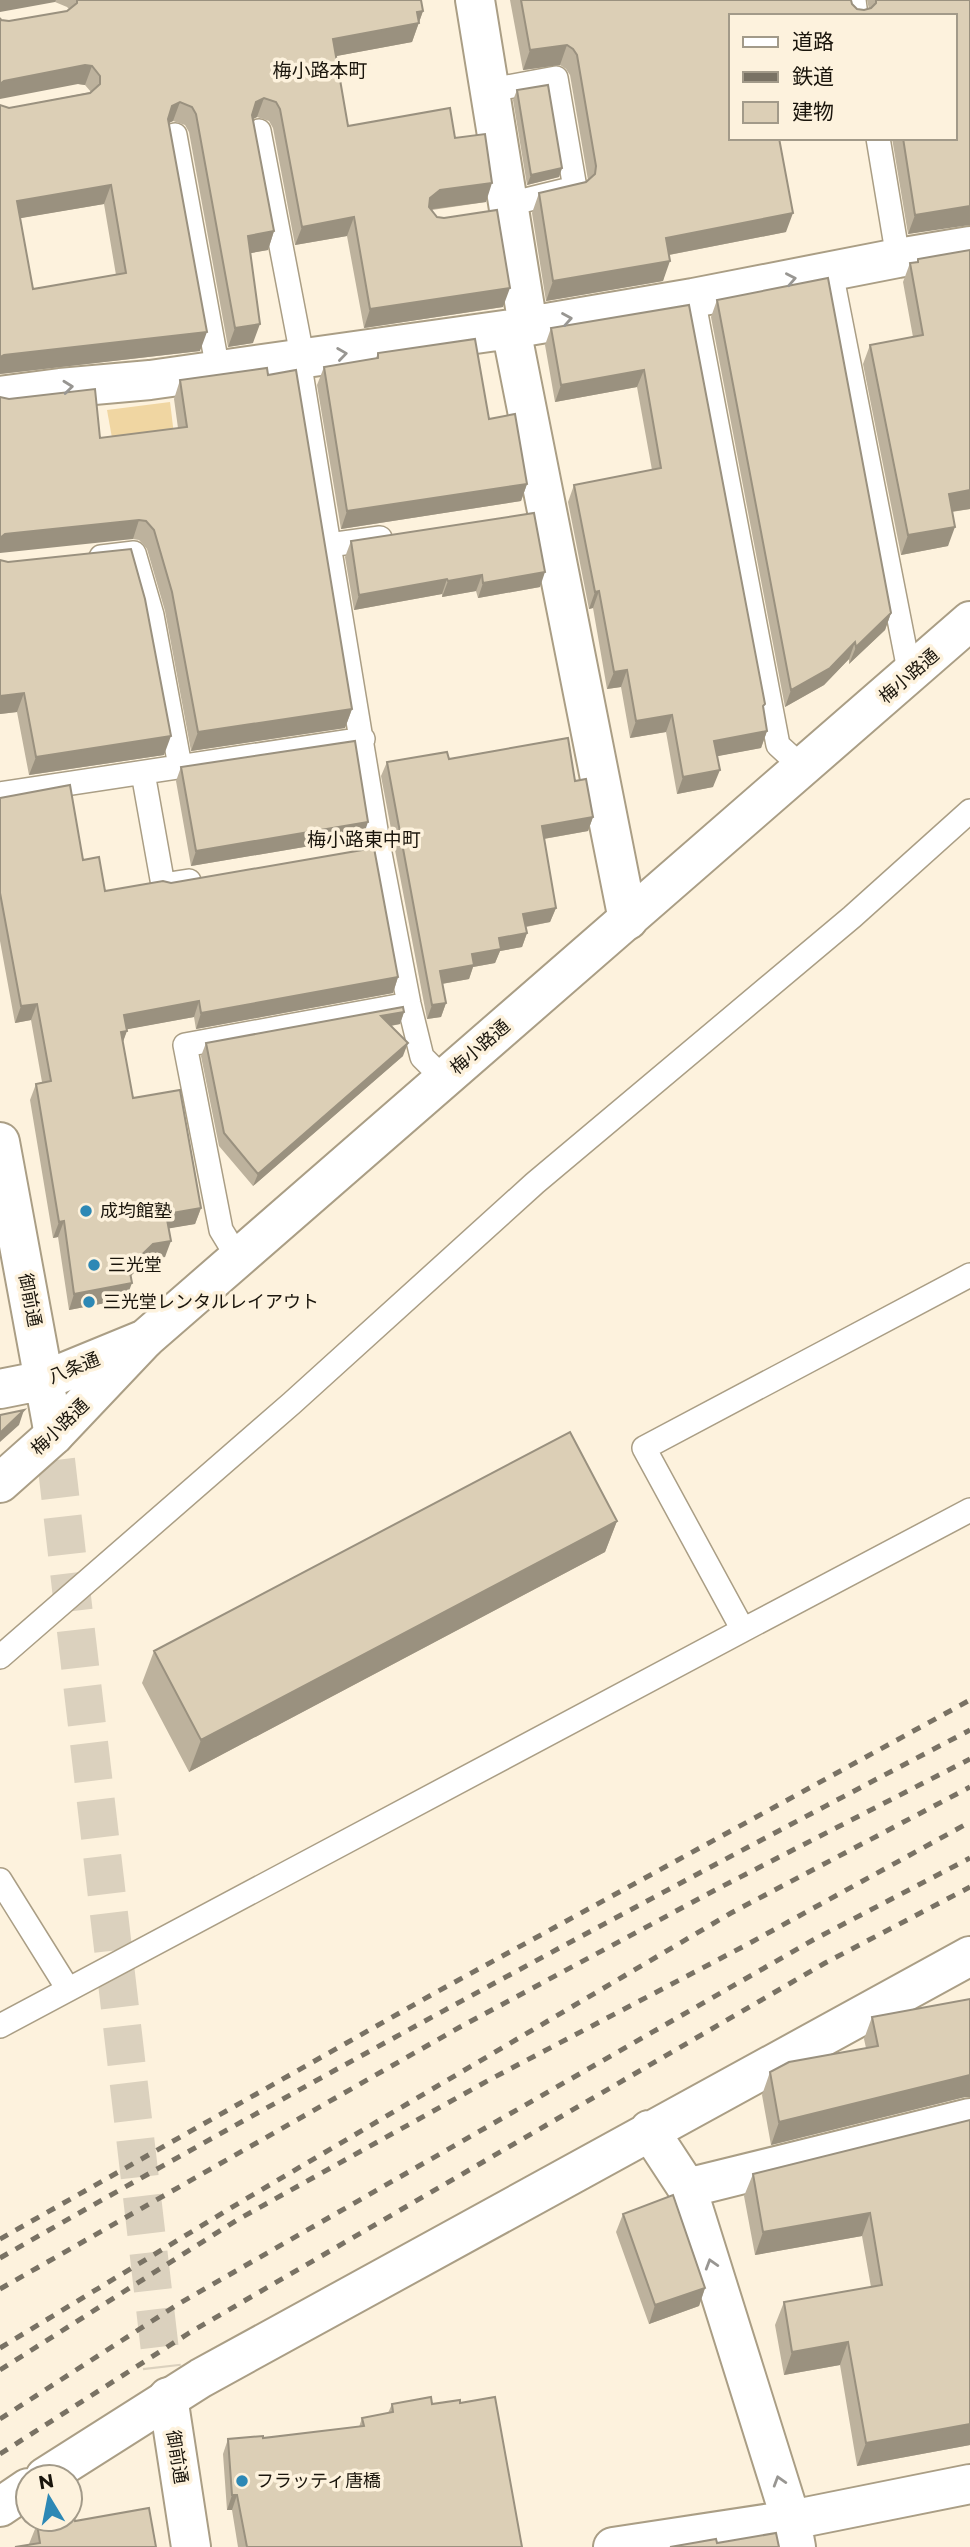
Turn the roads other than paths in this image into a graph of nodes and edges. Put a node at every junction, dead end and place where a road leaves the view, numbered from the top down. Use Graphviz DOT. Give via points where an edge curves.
graph roads {
  1 [pos="475,0"];
  2 [pos="491,90"];
  3 [pos="259,131"];
  4 [pos="175,135"];
  5 [pos="878,140"];
  6 [pos="502,211"];
  7 [pos="970,246"];
  8 [pos="898,258"];
  9 [pos="831,272"];
  10 [pos="693,298"];
  11 [pos="520,327"];
  12 [pos="299,360"];
  13 [pos="218,370"];
  14 [pos="0,396"];
  15 [pos="398,535"];
  16 [pos="329,545"];
  17 [pos="80,559"];
  18 [pos="970,621"];
  19 [pos="910,675"];
  20 [pos="363,739"];
  21 [pos="180,766"];
  22 [pos="803,768"];
  23 [pos="143,773"];
  24 [pos="0,794"];
  25 [pos="970,811"];
  26 [pos="379,848"];
  27 [pos="352,852"];
  28 [pos="217,876"];
  29 [pos="628,920"];
  30 [pos="409,1004"];
  31 [pos="443,1078"];
  32 [pos="0,1142"];
  33 [pos="239,1258"];
  34 [pos="970,1275"];
  35 [pos="145,1339"];
  36 [pos="45,1380"];
  37 [pos="0,1390"];
  38 [pos="55,1447"];
  39 [pos="0,1483"];
  40 [pos="970,1510"];
  41 [pos="743,1630"];
  42 [pos="0,1657"];
  43 [pos="0,1880"];
  44 [pos="970,1956"];
  45 [pos="68,1989"];
  46 [pos="0,2026"];
  47 [pos="970,2118"];
  48 [pos="649,2130"];
  49 [pos="687,2188"];
  50 [pos="165,2382"];
  51 [pos="63,2463"];
  52 [pos="970,2484"];
  53 [pos="794,2533"];
  54 [pos="191,2547"];
  55 [pos="613,2547"];
  1 -- 2 [label="street"];
  2 -- 6 [label="street"];
  2 -- 6 [label="lane" via="556,78 575,188"];
  3 -- 12 [label="lane" via="300,345"];
  4 -- 13 [label="lane"];
  5 -- 8 [label="lane"];
  6 -- 11 [label="street"];
  7 -- 8 [label="street"];
  8 -- 9 [label="street"];
  10 -- 9 [label="street, one-way"];
  9 -- 19 [label="lane"];
  11 -- 10 [label="street, one-way"];
  10 -- 22 [label="lane" via="778,745"];
  12 -- 11 [label="street, one-way"];
  11 -- 29 [label="street" via="535,513"];
  12 -- 13 [label="street"];
  12 -- 16 [label="lane"];
  14 -- 13 [label="street, one-way"];
  15 -- 16 [label="lane"];
  16 -- 20 [label="lane"];
  17 -- 21 [label="lane" via="134,554 152,615"];
  18 -- 19 [label="street, 梅小路通"];
  19 -- 22 [label="street, 梅小路通"];
  20 -- 21 [label="lane"];
  20 -- 26 [label="lane"];
  21 -- 23 [label="lane"];
  22 -- 29 [label="street, 梅小路通"];
  23 -- 24 [label="lane"];
  23 -- 28 [label="lane" via="163,885"];
  25 -- 42 [label="lane" via="852,917 535,1183 292,1404"];
  26 -- 27 [label="lane"];
  26 -- 30 [label="lane"];
  29 -- 31 [label="street, 梅小路通"];
  30 -- 31 [label="lane" via="422,1057"];
  30 -- 33 [label="lane" via="185,1045 221,1230"];
  31 -- 33 [label="street, 梅小路通"];
  32 -- 36 [label="street, 御前通"];
  33 -- 35 [label="street, 梅小路通"];
  34 -- 41 [label="lane" via="644,1448"];
  35 -- 36 [label="street, 八条通"];
  35 -- 38 [label="street, 梅小路通"];
  36 -- 37 [label="street, 八条通"];
  36 -- 38 [label="street, 御前通"];
  38 -- 39 [label="street, 梅小路通"];
  40 -- 41 [label="lane"];
  41 -- 45 [label="lane"];
  43 -- 45 [label="lane"];
  44 -- 48 [label="street"];
  45 -- 46 [label="lane"];
  47 -- 49 [label="street"];
  48 -- 49 [label="street"];
  48 -- 50 [label="street"];
  53 -- 49 [label="street, one-way"];
  50 -- 51 [label="street"];
  50 -- 54 [label="street, 御前通"];
  52 -- 53 [label="street"];
  53 -- 55 [label="street"];
}
